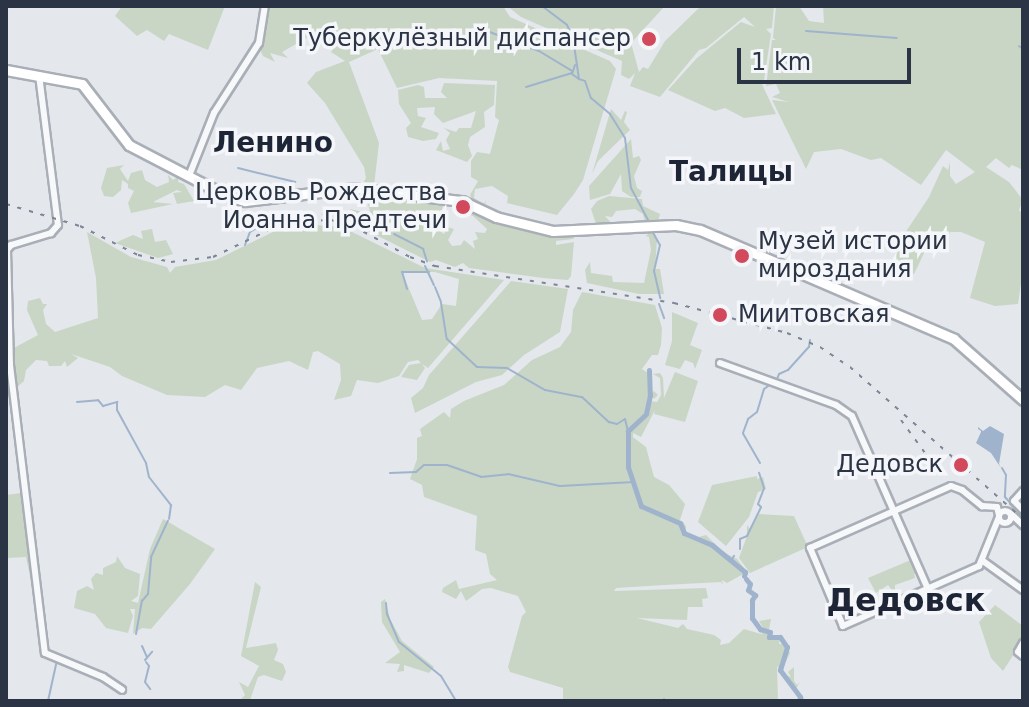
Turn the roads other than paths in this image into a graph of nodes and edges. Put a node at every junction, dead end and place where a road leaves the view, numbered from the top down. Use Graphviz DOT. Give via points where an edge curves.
graph roads {
  1 [pos="265,6"];
  2 [pos="6,70"];
  3 [pos="39,75"];
  4 [pos="189,175"];
  5 [pos="720,363"];
  6 [pos="1023,400"];
  7 [pos="1023,491"];
  8 [pos="990,507"];
  9 [pos="1023,510"];
  10 [pos="894,511"];
  11 [pos="1009,513"];
  12 [pos="999,516"];
  13 [pos="1007,523"];
  14 [pos="1022,524"];
  15 [pos="993,532"];
  16 [pos="983,561"];
  17 [pos="928,589"];
  18 [pos="1023,590"];
  19 [pos="1023,643"];
  20 [pos="1020,654"];
  21 [pos="122,690"];
  1 -- 4 [label="street" via="259,43 214,113"];
  2 -- 3 [label="main road"];
  3 -- 4 [label="main road" via="82,84 126,143"];
  3 -- 21 [label="street" via="59,219 51,233 7,248 10,358 45,653"];
  4 -- 6 [label="main road" via="249,202 354,188 462,201 496,217 549,231 682,225 954,339"];
  5 -- 10 [label="street" via="847,411"];
  7 -- 9 [label="street" via="1015,503"];
  8 -- 10 [label="street" via="954,487"];
  8 -- 11 [label="street"];
  8 -- 12 [label="street" via="997,508"];
  10 -- 17 [label="street"];
  10 -- 17 [label="street" via="810,548 843,626"];
  11 -- 12 [label="street"];
  11 -- 13 [label="street"];
  11 -- 14 [label="street"];
  12 -- 13 [label="street"];
  12 -- 15 [label="street"];
  13 -- 14 [label="street"];
  13 -- 15 [label="street"];
  15 -- 16 [label="street"];
  16 -- 17 [label="street"];
  16 -- 18 [label="street"];
  19 -- 20 [label="street"];
}
